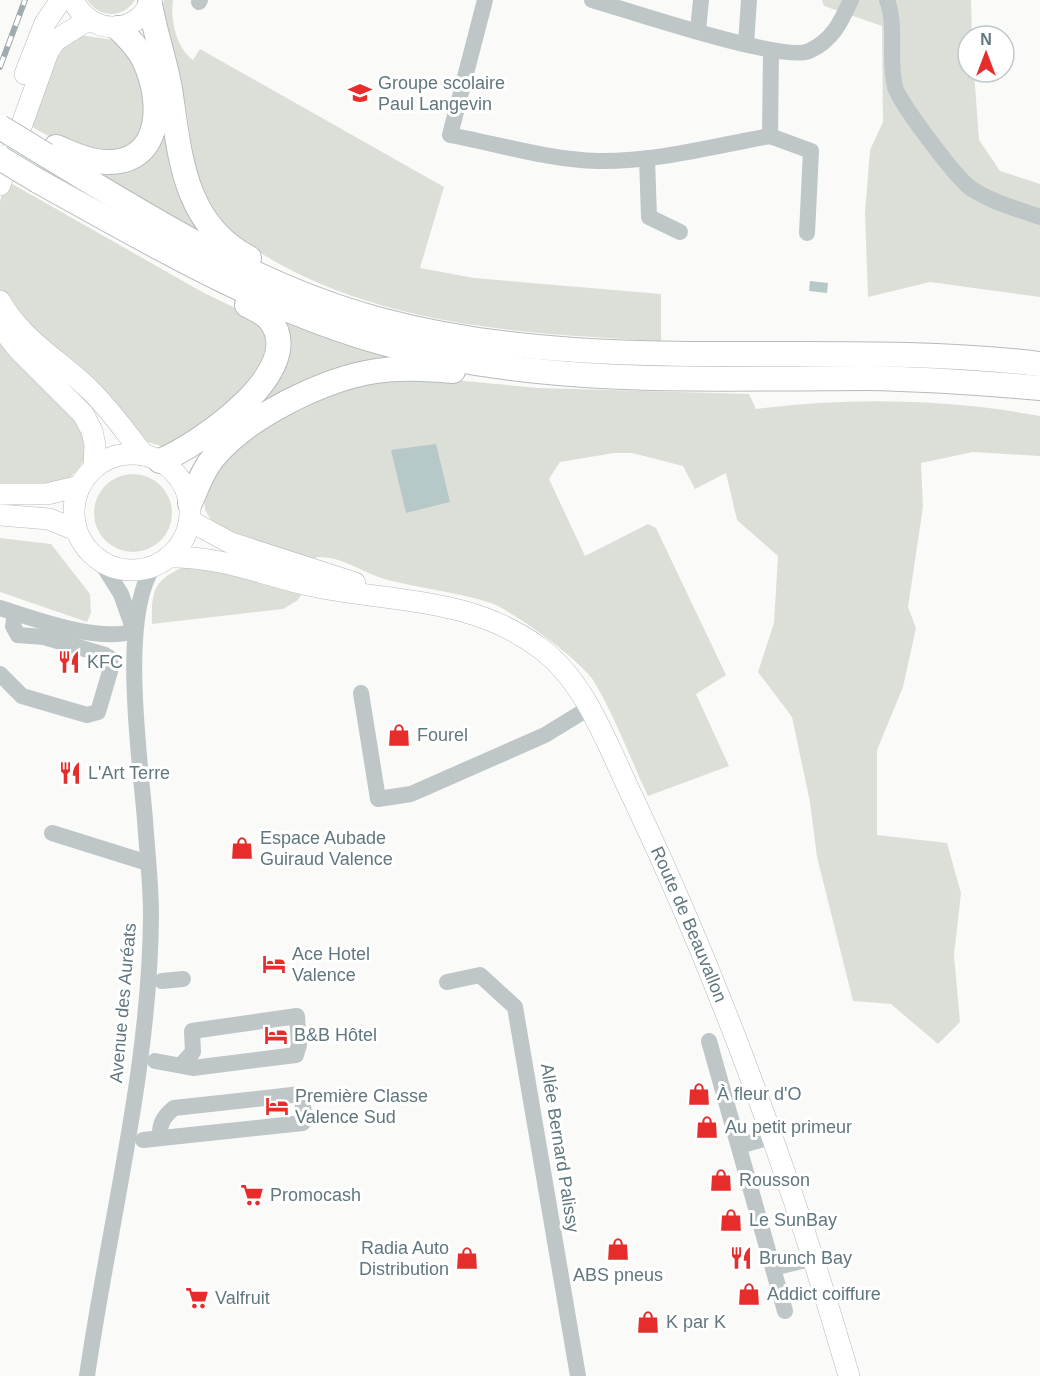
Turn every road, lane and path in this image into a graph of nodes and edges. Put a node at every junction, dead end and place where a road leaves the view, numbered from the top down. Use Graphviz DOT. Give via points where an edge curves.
graph roads {
  1 [pos="61,0"];
  2 [pos="73,0"];
  3 [pos="485,0"];
  4 [pos="592,0"];
  5 [pos="701,0"];
  6 [pos="749,0"];
  7 [pos="851,0"];
  8 [pos="887,0"];
  9 [pos="150,2"];
  10 [pos="88,20"];
  11 [pos="118,27"];
  12 [pos="698,30"];
  13 [pos="746,44"];
  14 [pos="771,51"];
  15 [pos="0,126"];
  16 [pos="770,135"];
  17 [pos="0,145"];
  18 [pos="48,150"];
  19 [pos="0,158"];
  20 [pos="647,158"];
  21 [pos="0,185"];
  22 [pos="1040,217"];
  23 [pos="117,225"];
  24 [pos="680,232"];
  25 [pos="807,233"];
  26 [pos="0,301"];
  27 [pos="379,320"];
  28 [pos="0,326"];
  29 [pos="1040,364"];
  30 [pos="632,378"];
  31 [pos="1040,388"];
  32 [pos="152,458"];
  33 [pos="94,468"];
  34 [pos="80,486"];
  35 [pos="0,494"];
  36 [pos="190,512"];
  37 [pos="0,515"];
  38 [pos="76,530"];
  39 [pos="101,562"];
  40 [pos="162,562"];
  41 [pos="387,595"];
  42 [pos="7,610"];
  43 [pos="134,631"];
  44 [pos="0,675"];
  45 [pos="361,693"];
  46 [pos="589,708"];
  47 [pos="52,833"];
  48 [pos="148,863"];
  49 [pos="183,979"];
  50 [pos="162,981"];
  51 [pos="447,982"];
  52 [pos="709,1041"];
  53 [pos="155,1061"];
  54 [pos="180,1065"];
  55 [pos="774,1136"];
  56 [pos="160,1138"];
  57 [pos="142,1140"];
  58 [pos="739,1146"];
  59 [pos="814,1258"];
  60 [pos="773,1269"];
  61 [pos="785,1311"];
  62 [pos="87,1376"];
  63 [pos="578,1376"];
  64 [pos="849,1376"];
  1 -- 17 [label="main road" via="36,43"];
  2 -- 10 [label="main road"];
  3 -- 20 [label="street" via="450,135 597,161"];
  4 -- 12 [label="street"];
  5 -- 12 [label="street"];
  6 -- 13 [label="street"];
  7 -- 14 [label="street" via="837,30 807,52"];
  8 -- 22 [label="street" via="892,69 896,90 905,107 971,189"];
  9 -- 11 [label="main road" via="137,20"];
  9 -- 27 [label="highway" via="165,62 183,173 202,217 236,251"];
  10 -- 11 [label="main road"];
  10 -- 21 [label="main road" via="56,40 48,52"];
  11 -- 18 [label="highway" via="146,63 156,111 151,138 131,157 106,162"];
  12 -- 13 [label="street"];
  13 -- 14 [label="street"];
  14 -- 16 [label="street"];
  15 -- 18 [label="highway, bridge"];
  16 -- 20 [label="street"];
  16 -- 25 [label="street" via="811,151"];
  18 -- 27 [label="highway" via="229,262 316,299"];
  19 -- 23 [label="highway, bridge"];
  20 -- 24 [label="street" via="649,217"];
  23 -- 30 [label="highway" via="240,291 384,343 453,358"];
  23 -- 32 [label="highway" via="265,315 272,322 277,340 273,365 255,392 198,442 182,452"];
  26 -- 32 [label="main road" via="16,323 90,390"];
  27 -- 29 [label="highway" via="475,340 557,350 921,355"];
  28 -- 33 [label="main road" via="83,414 92,430"];
  30 -- 31 [label="highway" via="869,378"];
  30 -- 36 [label="highway" via="536,380 428,369 356,375 309,392 237,434 206,468"];
  32 -- 33 [label="main road" via="118,456"];
  32 -- 36 [label="main road" via="179,479"];
  33 -- 34 [label="main road"];
  34 -- 35 [label="main road" via="47,494"];
  34 -- 38 [label="main road" via="73,515"];
  36 -- 40 [label="main road" via="186,535"];
  36 -- 41 [label="main road" via="231,543"];
  37 -- 38 [label="main road" via="49,519"];
  38 -- 39 [label="main road" via="90,553"];
  39 -- 40 [label="main road" via="127,570"];
  39 -- 43 [label="street, Avenue des Auréats" via="121,594"];
  40 -- 41 [label="main road" via="220,560 309,585"];
  40 -- 43 [label="street, Avenue des Auréats" via="140,593"];
  41 -- 46 [label="main road, Route de Beauvallon" via="454,608 507,628 560,666"];
  42 -- 43 [label="street" via="100,633 120,636"];
  42 -- 44 [label="street" via="18,635 44,637 105,654 110,658 111,668 98,712 87,715 22,696"];
  43 -- 48 [label="street, Avenue des Auréats"];
  45 -- 46 [label="street" via="378,799 411,794 544,735"];
  46 -- 55 [label="main road, Route de Beauvallon" via="710,967"];
  47 -- 48 [label="street"];
  48 -- 62 [label="street, Avenue des Auréats" via="151,914 140,1058"];
  49 -- 50 [label="street"];
  51 -- 63 [label="street, Allée Bernard Palissy" via="480,975 515,1007"];
  52 -- 58 [label="street"];
  53 -- 54 [label="street"];
  54 -- 54 [label="street" via="192,1068 296,1055 297,1016 192,1031 193,1052"];
  55 -- 58 [label="street"];
  55 -- 59 [label="main road, Route de Beauvallon"];
  56 -- 56 [label="street" via="160,1126 174,1108 301,1094 303,1123"];
  56 -- 57 [label="street"];
  58 -- 60 [label="street"];
  59 -- 60 [label="street"];
  59 -- 64 [label="main road, Route de Beauvallon"];
  60 -- 61 [label="street"];
}
